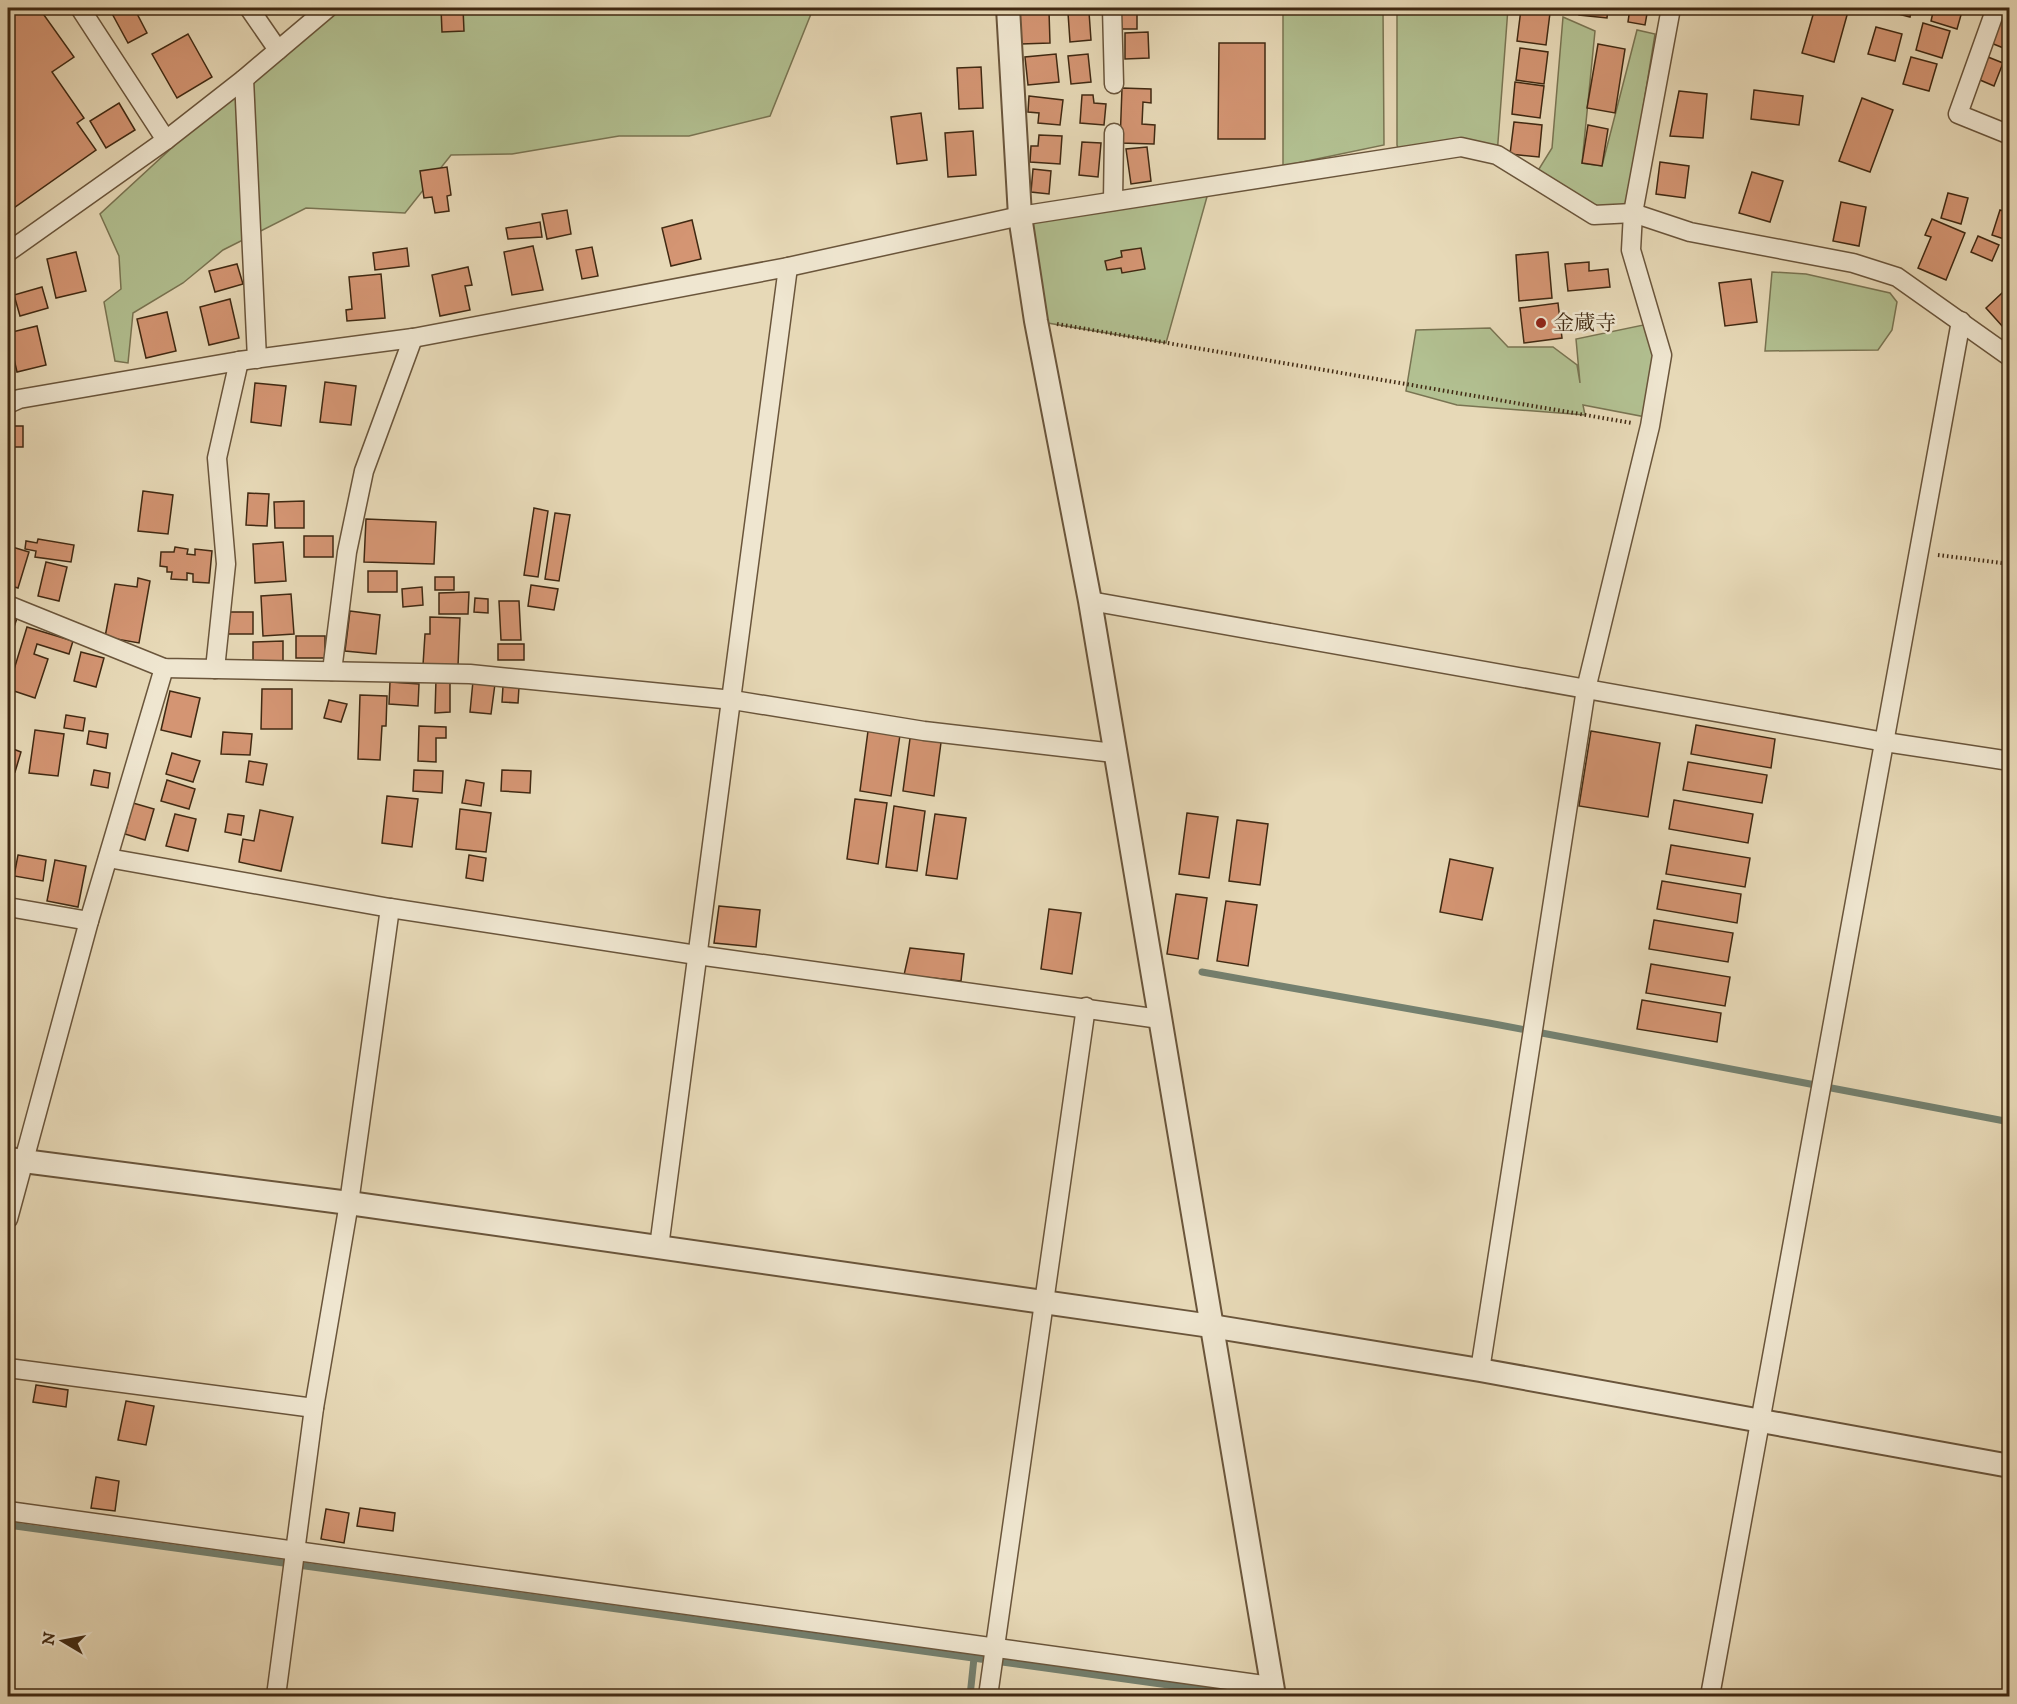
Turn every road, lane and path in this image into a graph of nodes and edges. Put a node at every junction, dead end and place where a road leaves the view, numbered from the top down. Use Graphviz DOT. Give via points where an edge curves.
graph roads {
  1 [pos="249,8"];
  2 [pos="328,8"];
  3 [pos="1008,8"];
  4 [pos="1112,8"];
  5 [pos="1671,8"];
  6 [pos="1996,8"];
  7 [pos="85,9"];
  8 [pos="278,50"];
  9 [pos="244,79"];
  10 [pos="1114,84"];
  11 [pos="1114,133"];
  12 [pos="2010,135"];
  13 [pos="166,140"];
  14 [pos="1113,201"];
  15 [pos="1633,213"];
  16 [pos="1020,216"];
  17 [pos="8,252"];
  18 [pos="788,267"];
  19 [pos="1036,321"];
  20 [pos="1961,321"];
  21 [pos="413,338"];
  22 [pos="2010,357"];
  23 [pos="248,360"];
  24 [pos="8,404"];
  25 [pos="1650,426"];
  26 [pos="1919,554"];
  27 [pos="2010,564"];
  28 [pos="1090,601"];
  29 [pos="8,605"];
  30 [pos="164,668"];
  31 [pos="215,669"];
  32 [pos="332,671"];
  33 [pos="1586,688"];
  34 [pos="733,700"];
  35 [pos="1885,742"];
  36 [pos="1114,753"];
  37 [pos="2010,761"];
  38 [pos="108,858"];
  39 [pos="8,907"];
  40 [pos="390,908"];
  41 [pos="89,921"];
  42 [pos="698,955"];
  43 [pos="1086,1007"];
  44 [pos="1160,1019"];
  45 [pos="15,1160"];
  46 [pos="349,1203"];
  47 [pos="8,1219"];
  48 [pos="659,1247"];
  49 [pos="1045,1303"];
  50 [pos="1211,1326"];
  51 [pos="8,1368"];
  52 [pos="1480,1370"];
  53 [pos="314,1408"];
  54 [pos="1761,1423"];
  55 [pos="2010,1466"];
  56 [pos="8,1511"];
  57 [pos="297,1550"];
  58 [pos="995,1645"];
  59 [pos="1273,1691"];
  60 [pos="276,1696"];
  61 [pos="988,1696"];
  62 [pos="1710,1696"];
  1 -- 8 [label="street"];
  2 -- 8 [label="street"];
  3 -- 16 [label="street"];
  4 -- 10 [label="street"];
  5 -- 15 [label="street"];
  6 -- 12 [label="street" via="1958,114"];
  7 -- 13 [label="street"];
  8 -- 9 [label="street"];
  9 -- 13 [label="street"];
  9 -- 23 [label="street"];
  11 -- 14 [label="street"];
  13 -- 17 [label="street"];
  14 -- 15 [label="street" via="1461,147 1497,155 1594,215"];
  14 -- 16 [label="street"];
  15 -- 20 [label="street" via="1690,232 1852,263 1897,278"];
  15 -- 25 [label="street" via="1631,250 1662,356"];
  16 -- 18 [label="street"];
  16 -- 19 [label="street"];
  18 -- 21 [label="street"];
  18 -- 34 [label="street"];
  19 -- 25 [label="path"];
  19 -- 28 [label="street"];
  20 -- 22 [label="street"];
  20 -- 26 [label="street"];
  21 -- 23 [label="street"];
  21 -- 32 [label="street" via="364,471 347,552"];
  23 -- 24 [label="street"];
  23 -- 31 [label="street" via="217,458 226,564"];
  25 -- 33 [label="street"];
  26 -- 27 [label="path"];
  26 -- 35 [label="street"];
  28 -- 33 [label="street"];
  28 -- 36 [label="street"];
  29 -- 30 [label="street"];
  30 -- 31 [label="street"];
  30 -- 38 [label="street"];
  31 -- 32 [label="street"];
  32 -- 34 [label="street" via="470,674"];
  33 -- 35 [label="street"];
  33 -- 52 [label="street"];
  34 -- 36 [label="street" via="924,731"];
  34 -- 42 [label="street"];
  35 -- 37 [label="street"];
  35 -- 54 [label="street"];
  36 -- 44 [label="street"];
  38 -- 40 [label="street"];
  38 -- 41 [label="street"];
  39 -- 41 [label="street"];
  40 -- 42 [label="street"];
  40 -- 46 [label="street"];
  41 -- 45 [label="street"];
  42 -- 43 [label="street"];
  42 -- 48 [label="street"];
  43 -- 44 [label="street"];
  43 -- 49 [label="street"];
  44 -- 50 [label="street"];
  45 -- 46 [label="street"];
  45 -- 47 [label="street"];
  46 -- 48 [label="street"];
  46 -- 53 [label="street"];
  48 -- 49 [label="street"];
  49 -- 50 [label="street"];
  49 -- 58 [label="street"];
  50 -- 52 [label="street"];
  50 -- 59 [label="street"];
  51 -- 53 [label="street"];
  52 -- 54 [label="street"];
  53 -- 57 [label="street"];
  54 -- 55 [label="street"];
  54 -- 62 [label="street"];
  56 -- 57 [label="street"];
  57 -- 58 [label="street"];
  57 -- 60 [label="street"];
  58 -- 59 [label="street"];
  58 -- 61 [label="street"];
}
